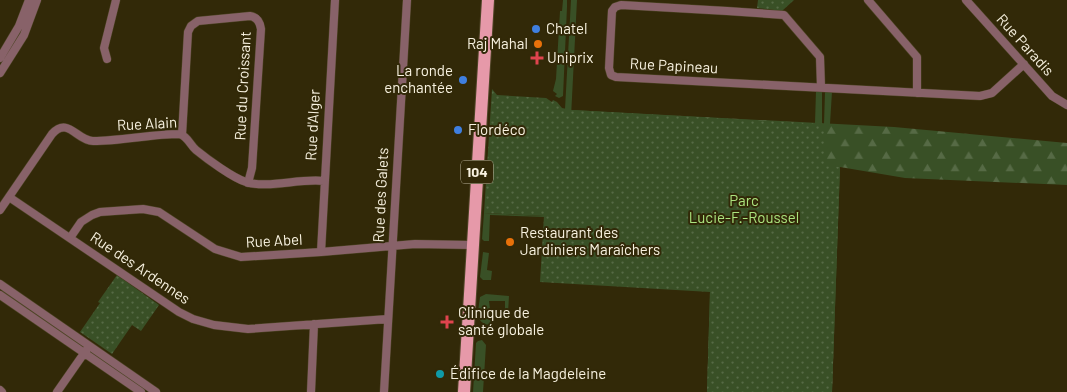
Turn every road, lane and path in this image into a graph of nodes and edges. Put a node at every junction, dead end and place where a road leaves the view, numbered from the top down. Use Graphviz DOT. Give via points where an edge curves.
graph roads {
  1 [pos="28,0"];
  2 [pos="37,0"];
  3 [pos="116,0"];
  4 [pos="335,0"];
  5 [pos="407,0"];
  6 [pos="488,0"];
  7 [pos="686,0"];
  8 [pos="868,0"];
  9 [pos="966,0"];
  10 [pos="686,9"];
  11 [pos="0,58"];
  12 [pos="107,58"];
  13 [pos="1024,64"];
  14 [pos="0,73"];
  15 [pos="821,87"];
  16 [pos="918,93"];
  17 [pos="1067,105"];
  18 [pos="182,135"];
  19 [pos="324,181"];
  20 [pos="248,183"];
  21 [pos="9,197"];
  22 [pos="0,210"];
  23 [pos="70,238"];
  24 [pos="472,245"];
  25 [pos="392,246"];
  26 [pos="321,252"];
  27 [pos="0,284"];
  28 [pos="0,295"];
  29 [pos="388,319"];
  30 [pos="314,324"];
  31 [pos="90,345"];
  32 [pos="84,353"];
  33 [pos="57,392"];
  34 [pos="141,392"];
  35 [pos="156,392"];
  36 [pos="311,392"];
  37 [pos="384,392"];
  38 [pos="464,392"];
  1 -- 11 [label="street" via="19,26"];
  2 -- 14 [label="street" via="24,35"];
  3 -- 12 [label="street" via="104,48"];
  4 -- 19 [label="street, Rue d'Alger"];
  5 -- 25 [label="street, Rue des Galets"];
  6 -- 24 [label="main road, 104"];
  7 -- 10 [label="street"];
  8 -- 16 [label="street" via="917,57"];
  9 -- 13 [label="street, Rue Paradis"];
  10 -- 15 [label="street, Rue Papineau" via="784,15 820,57"];
  10 -- 15 [label="street, Rue Papineau" via="615,7 612,13 611,75"];
  13 -- 16 [label="street, Rue Papineau" via="986,95"];
  13 -- 17 [label="street, Rue Paradis" via="1052,96"];
  15 -- 16 [label="street, Rue Papineau"];
  18 -- 20 [label="street, Rue Alain" via="200,153"];
  18 -- 20 [label="street, Rue du Croissant" via="191,26 201,20 256,18 261,29 252,168"];
  18 -- 21 [label="street, Rue Alain" via="90,141 67,128 60,128 52,134"];
  19 -- 20 [label="street, Rue Alain"];
  19 -- 26 [label="street, Rue d'Alger"];
  21 -- 22 [label="street, Rue Alain"];
  21 -- 23 [label="street, Rue des Ardennes"];
  23 -- 26 [label="street, Rue Abel" via="81,222 96,213 148,209 164,215 210,247 228,254 248,257"];
  23 -- 30 [label="street, Rue des Ardennes" via="161,301 193,319 240,329"];
  24 -- 25 [label="street, Rue Abel"];
  24 -- 38 [label="main road, 104"];
  25 -- 26 [label="street, Rue Abel"];
  25 -- 29 [label="street, Rue des Galets"];
  27 -- 31 [label="street"];
  28 -- 32 [label="street"];
  29 -- 30 [label="street, Rue des Ardennes"];
  29 -- 37 [label="street, Rue des Galets"];
  30 -- 36 [label="street"];
  31 -- 32 [label="street"];
  31 -- 35 [label="street"];
  32 -- 33 [label="street"];
  32 -- 34 [label="street"];
}
